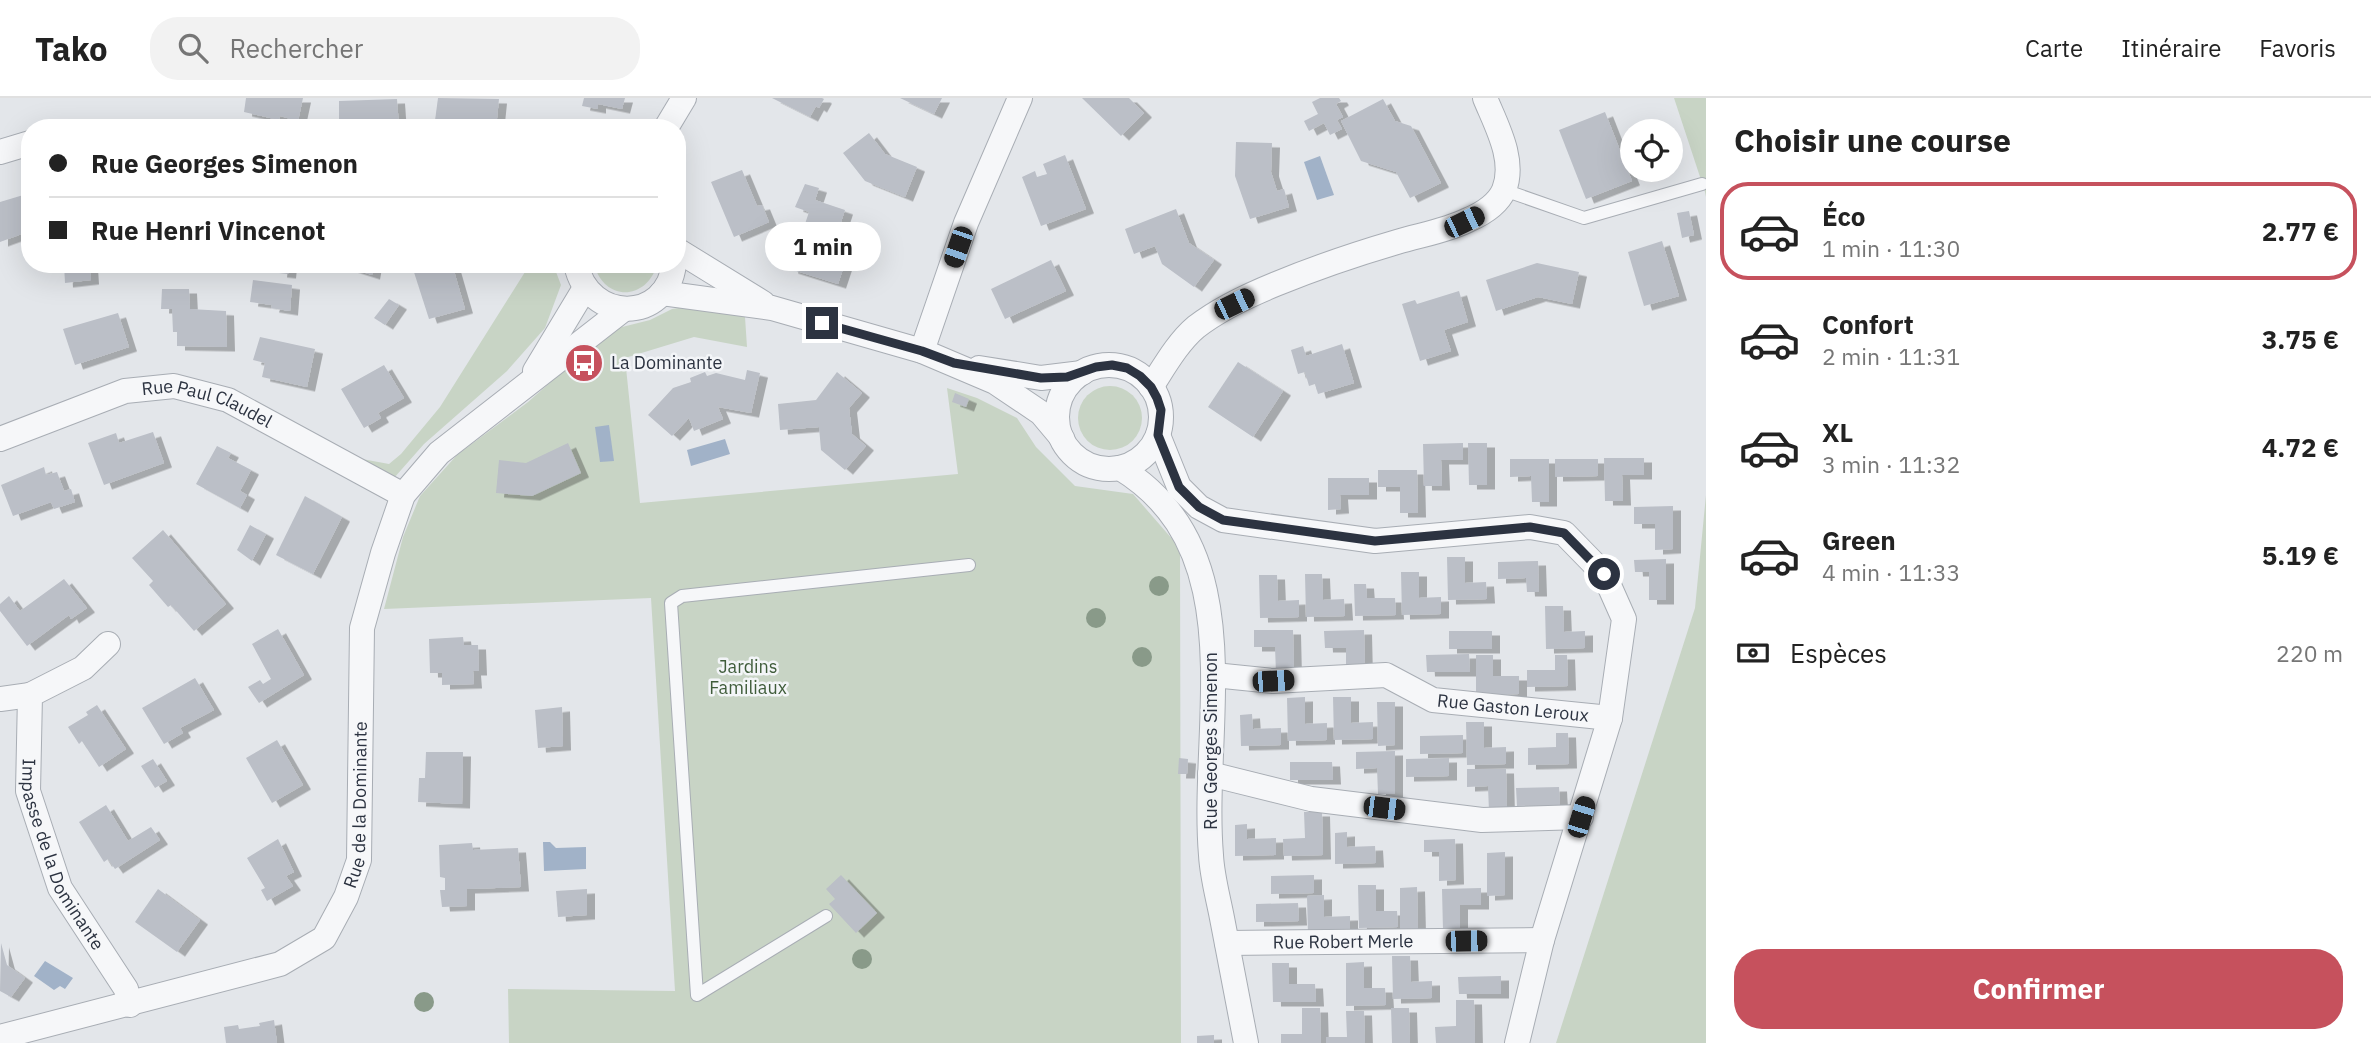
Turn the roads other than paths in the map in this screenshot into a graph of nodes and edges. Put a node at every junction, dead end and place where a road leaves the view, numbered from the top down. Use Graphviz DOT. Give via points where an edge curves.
graph roads {
  1 [pos="1020,98"];
  2 [pos="1485,98"];
  3 [pos="21,146"];
  4 [pos="0,152"];
  5 [pos="1702,184"];
  6 [pos="1504,190"];
  7 [pos="686,255"];
  8 [pos="578,273"];
  9 [pos="672,273"];
  10 [pos="585,288"];
  11 [pos="662,293"];
  12 [pos="772,308"];
  13 [pos="624,309"];
  14 [pos="922,351"];
  15 [pos="954,363"];
  16 [pos="1082,373"];
  17 [pos="526,385"];
  18 [pos="1151,387"];
  19 [pos="1158,435"];
  20 [pos="1062,438"];
  21 [pos="0,439"];
  22 [pos="1120,468"];
  23 [pos="403,495"];
  24 [pos="969,565"];
  25 [pos="108,645"];
  26 [pos="1214,675"];
  27 [pos="30,695"];
  28 [pos="0,699"];
  29 [pos="1610,718"];
  30 [pos="1210,774"];
  31 [pos="1581,817"];
  32 [pos="826,916"];
  33 [pos="1542,940"];
  34 [pos="1227,943"];
  35 [pos="130,1004"];
  36 [pos="0,1037"];
  37 [pos="1246,1043"];
  38 [pos="1517,1043"];
  1 -- 14 [label="street" via="966,223"];
  2 -- 6 [label="street" via="1507,159"];
  3 -- 4 [label="street"];
  5 -- 6 [label="lane" via="1584,218"];
  6 -- 18 [label="street" via="1487,209 1464,222 1275,284 1234,304 1195,328"];
  7 -- 12 [label="street"];
  8 -- 10 [label="street"];
  9 -- 11 [label="street"];
  10 -- 13 [label="street" via="609,307"];
  10 -- 17 [label="street, Rue de la Dominante"];
  11 -- 12 [label="street"];
  11 -- 13 [label="street, Rue de la Dominante" via="651,302"];
  12 -- 14 [label="street"];
  13 -- 17 [label="street, Rue de la Dominante"];
  14 -- 15 [label="street"];
  15 -- 16 [label="street" via="1041,378"];
  15 -- 20 [label="street" via="1015,395 1041,414"];
  16 -- 18 [label="street" via="1096,367 1119,367"];
  16 -- 20 [label="street" via="1062,395 1058,409"];
  17 -- 23 [label="street, Rue de la Dominante" via="439,453"];
  18 -- 19 [label="street" via="1161,410"];
  19 -- 22 [label="street" via="1147,453"];
  19 -- 29 [label="street" via="1179,487 1199,507 1223,520 1375,541 1530,527 1564,533 1604,574 1625,620"];
  20 -- 22 [label="street" via="1081,461 1093,467"];
  21 -- 23 [label="street, Rue Paul Claudel" via="125,391 174,386 229,400"];
  22 -- 26 [label="street, Rue Georges Simenon" via="1161,501 1183,531 1198,563 1210,618"];
  23 -- 35 [label="street, Rue de la Dominante" via="362,628 359,860 335,918 324,938 281,964"];
  24 -- 32 [label="lane" via="682,596 671,603 697,995"];
  25 -- 27 [label="street" via="83,668"];
  26 -- 29 [label="street, Rue Gaston Leroux" via="1273,681 1385,675 1433,700"];
  26 -- 30 [label="street, Rue Georges Simenon"];
  27 -- 28 [label="street"];
  27 -- 35 [label="street, Impasse de la Dominante" via="28,791 60,888 126,989"];
  29 -- 31 [label="street"];
  30 -- 31 [label="street" via="1311,799 1482,820"];
  30 -- 34 [label="street, Rue Georges Simenon" via="1211,856"];
  31 -- 33 [label="street"];
  33 -- 34 [label="street, Rue Robert Merle"];
  33 -- 38 [label="street"];
  34 -- 37 [label="street, Rue Georges Simenon"];
  35 -- 36 [label="street, Rue de la Dominante"];
}
